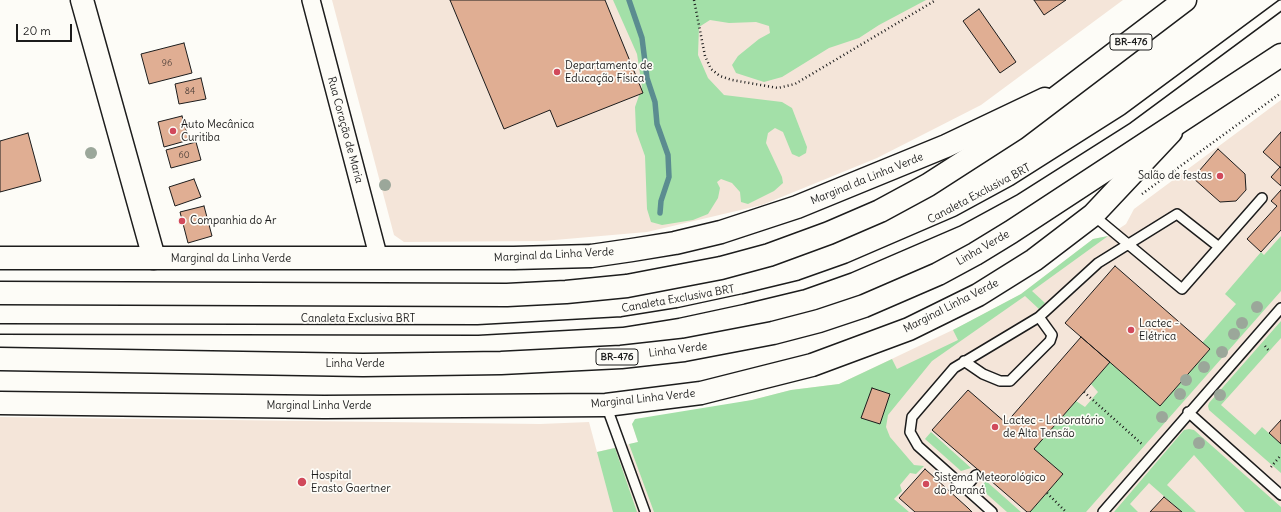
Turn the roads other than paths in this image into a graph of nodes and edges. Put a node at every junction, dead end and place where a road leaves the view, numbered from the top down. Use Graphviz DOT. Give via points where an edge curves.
graph roads {
  1 [pos="82,0"];
  2 [pos="311,0"];
  3 [pos="1185,0"];
  4 [pos="1281,5"];
  5 [pos="1281,55"];
  6 [pos="1077,84"];
  7 [pos="1179,123"];
  8 [pos="1262,198"];
  9 [pos="1093,216"];
  10 [pos="1128,244"];
  11 [pos="1219,247"];
  12 [pos="0,258"];
  13 [pos="154,258"];
  14 [pos="379,259"];
  15 [pos="0,293"];
  16 [pos="1281,308"];
  17 [pos="1039,317"];
  18 [pos="0,329"];
  19 [pos="0,358"];
  20 [pos="964,361"];
  21 [pos="0,403"];
  22 [pos="606,405"];
  23 [pos="1188,412"];
  24 [pos="976,475"];
  25 [pos="965,488"];
  26 [pos="1281,494"];
  27 [pos="645,512"];
  28 [pos="992,512"];
  29 [pos="1102,512"];
  1 -- 13 [label="main road"];
  2 -- 14 [label="street, Rua Coração de Maria"];
  3 -- 6 [label="main road, BR-476"];
  4 -- 18 [label="lane, Canaleta Exclusiva BRT" via="1127,119 1015,190 958,221 849,268 743,299 622,322 493,330"];
  5 -- 7 [label="main road, Linha Verde / BR-476"];
  6 -- 14 [label="main road, Marginal da Linha Verde" via="1000,122 895,168 797,207 721,232 675,243 591,256"];
  6 -- 15 [label="main road, BR-476" via="968,161 880,211 769,255 682,276 627,286 507,295"];
  7 -- 9 [label="main road, Marginal Linha Verde"];
  7 -- 19 [label="main road, Linha Verde / BR-476" via="1011,232 938,274 871,303 819,321 728,343 621,356 451,364"];
  8 -- 11 [label="lane"];
  9 -- 10 [label="lane"];
  9 -- 22 [label="main road, Marginal Linha Verde" via="1034,260 991,287 909,329 805,367 701,393"];
  10 -- 11 [label="lane" via="1178,214"];
  10 -- 11 [label="lane" via="1182,289"];
  10 -- 17 [label="lane" via="1098,263"];
  12 -- 13 [label="main road, Marginal da Linha Verde"];
  13 -- 14 [label="main road, Marginal da Linha Verde"];
  16 -- 23 [label="lane"];
  17 -- 20 [label="lane"];
  17 -- 20 [label="lane" via="1052,335 1050,341 1010,381 1000,381 983,374"];
  20 -- 25 [label="lane" via="954,368 912,417 910,432 918,446"];
  21 -- 22 [label="main road, Marginal Linha Verde" via="324,407"];
  22 -- 27 [label="lane"];
  23 -- 26 [label="lane"];
  23 -- 29 [label="lane"];
  24 -- 25 [label="lane"];
  25 -- 28 [label="lane"];
}
